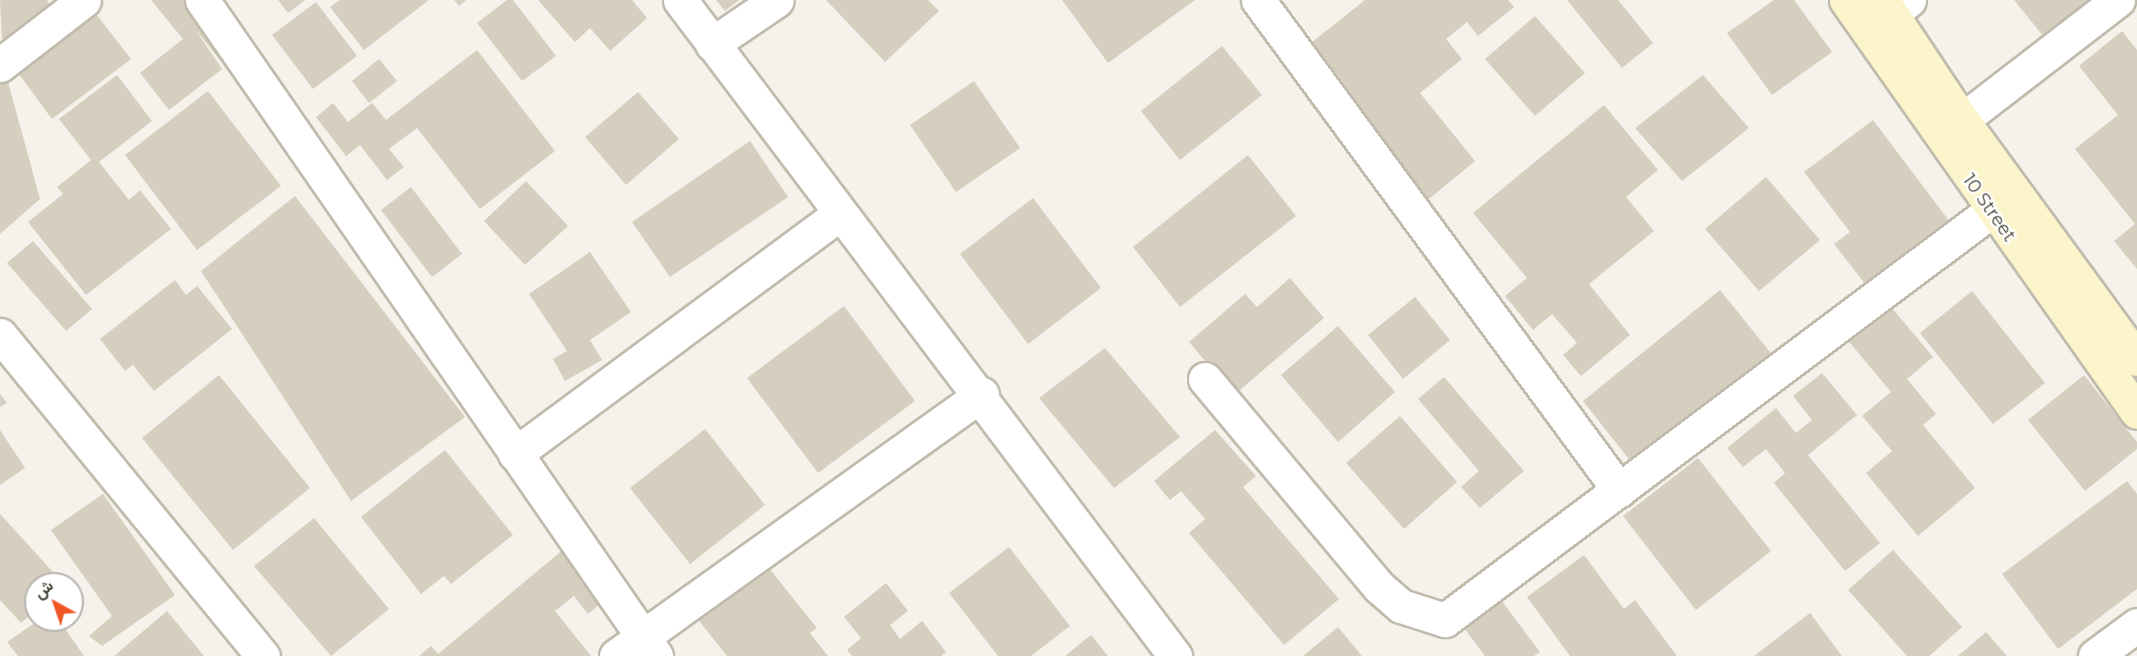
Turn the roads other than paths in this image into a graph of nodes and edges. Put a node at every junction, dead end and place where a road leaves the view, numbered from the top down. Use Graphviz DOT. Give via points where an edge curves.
graph roads {
  1 [pos="84,0"];
  2 [pos="202,0"];
  3 [pos="680,0"];
  4 [pos="777,0"];
  5 [pos="1258,0"];
  6 [pos="1846,0"];
  7 [pos="2118,0"];
  8 [pos="1894,5"];
  9 [pos="712,44"];
  10 [pos="0,65"];
  11 [pos="1962,120"];
  12 [pos="1991,211"];
  13 [pos="839,214"];
  14 [pos="0,335"];
  15 [pos="2137,358"];
  16 [pos="1205,379"];
  17 [pos="982,394"];
  18 [pos="2133,397"];
  19 [pos="515,454"];
  20 [pos="1619,490"];
  21 [pos="2137,625"];
  22 [pos="649,646"];
  23 [pos="263,656"];
  24 [pos="616,656"];
  25 [pos="1175,656"];
  26 [pos="2095,656"];
  1 -- 10 [label="street"];
  2 -- 19 [label="street"];
  3 -- 9 [label="street"];
  4 -- 9 [label="street"];
  5 -- 20 [label="street"];
  6 -- 12 [label="main road, 10 Street"];
  7 -- 11 [label="street"];
  8 -- 11 [label="main road, 10 Street"];
  9 -- 13 [label="street"];
  11 -- 15 [label="main road, 10 Street"];
  12 -- 18 [label="main road, 10 Street"];
  12 -- 20 [label="street"];
  13 -- 17 [label="street"];
  13 -- 19 [label="street"];
  14 -- 23 [label="street"];
  16 -- 20 [label="street" via="1379,587 1401,606 1445,620"];
  17 -- 22 [label="street"];
  17 -- 25 [label="street"];
  19 -- 22 [label="street"];
  21 -- 26 [label="street"];
  22 -- 24 [label="street"];
}
